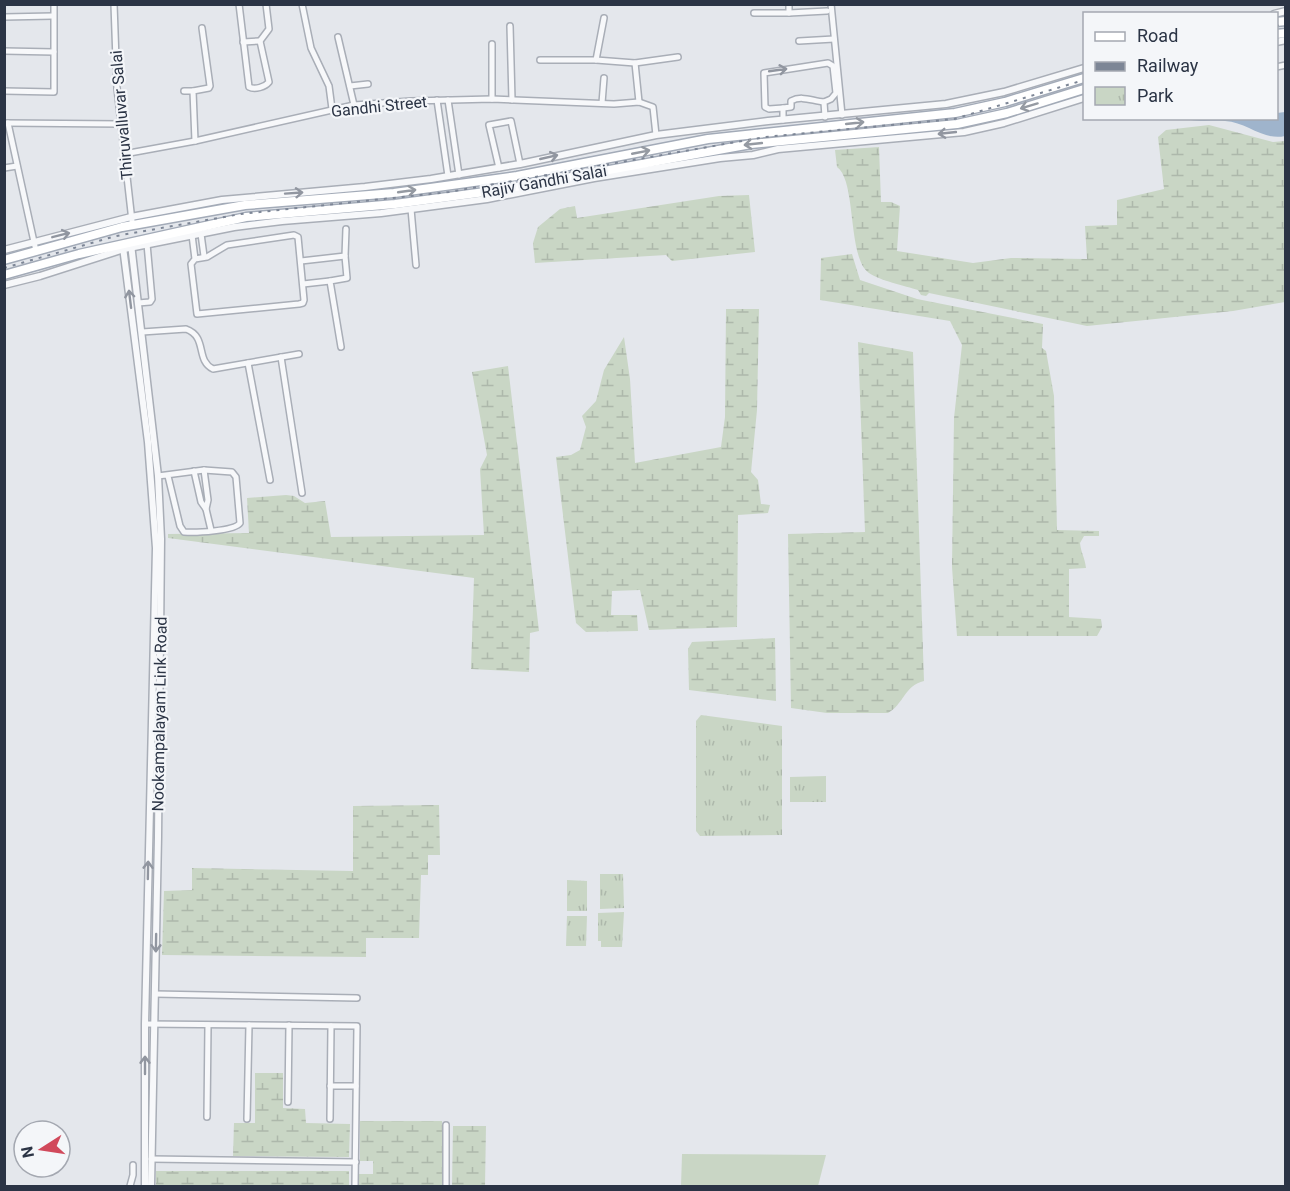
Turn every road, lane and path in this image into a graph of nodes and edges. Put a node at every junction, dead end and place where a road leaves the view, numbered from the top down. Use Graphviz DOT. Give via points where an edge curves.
graph roads {
  1 [pos="54,4"];
  2 [pos="114,4"];
  3 [pos="239,4"];
  4 [pos="266,4"];
  5 [pos="302,4"];
  6 [pos="789,4"];
  7 [pos="831,4"];
  8 [pos="827,11"];
  9 [pos="789,12"];
  10 [pos="753,13"];
  11 [pos="53,16"];
  12 [pos="4,17"];
  13 [pos="604,18"];
  14 [pos="510,26"];
  15 [pos="202,28"];
  16 [pos="338,37"];
  17 [pos="834,39"];
  18 [pos="799,40"];
  19 [pos="260,41"];
  20 [pos="243,42"];
  21 [pos="492,44"];
  22 [pos="4,51"];
  23 [pos="54,51"];
  24 [pos="678,57"];
  25 [pos="540,60"];
  26 [pos="596,60"];
  27 [pos="635,63"];
  28 [pos="1083,69"];
  29 [pos="604,78"];
  30 [pos="1083,78"];
  31 [pos="368,84"];
  32 [pos="350,86"];
  33 [pos="1083,89"];
  34 [pos="193,90"];
  35 [pos="4,91"];
  36 [pos="184,91"];
  37 [pos="1083,98"];
  38 [pos="492,99"];
  39 [pos="437,100"];
  40 [pos="448,100"];
  41 [pos="512,100"];
  42 [pos="639,102"];
  43 [pos="824,102"];
  44 [pos="602,104"];
  45 [pos="354,105"];
  46 [pos="783,108"];
  47 [pos="332,109"];
  48 [pos="842,116"];
  49 [pos="825,117"];
  50 [pos="783,120"];
  51 [pos="6,123"];
  52 [pos="121,124"];
  53 [pos="816,127"];
  54 [pos="656,135"];
  55 [pos="817,138"];
  56 [pos="195,141"];
  57 [pos="124,154"];
  58 [pos="520,164"];
  59 [pos="17,166"];
  60 [pos="4,168"];
  61 [pos="499,168"];
  62 [pos="459,174"];
  63 [pos="448,176"];
  64 [pos="411,209"];
  65 [pos="132,221"];
  66 [pos="346,229"];
  67 [pos="201,234"];
  68 [pos="192,235"];
  69 [pos="147,244"];
  70 [pos="127,246"];
  71 [pos="35,247"];
  72 [pos="4,250"];
  73 [pos="204,256"];
  74 [pos="345,256"];
  75 [pos="195,259"];
  76 [pos="4,260"];
  77 [pos="301,261"];
  78 [pos="416,265"];
  79 [pos="4,275"];
  80 [pos="330,281"];
  81 [pos="303,284"];
  82 [pos="4,285"];
  83 [pos="138,303"];
  84 [pos="142,332"];
  85 [pos="341,347"];
  86 [pos="299,354"];
  87 [pos="281,357"];
  88 [pos="248,363"];
  89 [pos="204,470"];
  90 [pos="194,471"];
  91 [pos="158,476"];
  92 [pos="168,476"];
  93 [pos="270,480"];
  94 [pos="302,493"];
  95 [pos="206,509"];
  96 [pos="211,530"];
  97 [pos="155,994"];
  98 [pos="357,998"];
  99 [pos="145,1024"];
  100 [pos="154,1024"];
  101 [pos="208,1025"];
  102 [pos="249,1025"];
  103 [pos="289,1025"];
  104 [pos="331,1026"];
  105 [pos="330,1086"];
  106 [pos="356,1086"];
  107 [pos="288,1102"];
  108 [pos="207,1117"];
  109 [pos="247,1119"];
  110 [pos="330,1119"];
  111 [pos="446,1125"];
  112 [pos="151,1159"];
  113 [pos="356,1162"];
  114 [pos="133,1165"];
  115 [pos="130,1186"];
  116 [pos="145,1186"];
  117 [pos="151,1186"];
  118 [pos="355,1186"];
  119 [pos="446,1186"];
  1 -- 11 [label="street"];
  2 -- 52 [label="street, Thiruvalluvar Salai"];
  3 -- 20 [label="street"];
  4 -- 19 [label="street" via="269,29"];
  5 -- 47 [label="street" via="311,48 329,86"];
  6 -- 9 [label="street"];
  7 -- 17 [label="street"];
  8 -- 9 [label="street"];
  9 -- 10 [label="street"];
  11 -- 12 [label="street"];
  11 -- 23 [label="street"];
  13 -- 26 [label="street"];
  14 -- 41 [label="street"];
  15 -- 34 [label="street" via="210,87"];
  16 -- 32 [label="street"];
  17 -- 18 [label="street"];
  17 -- 48 [label="street"];
  19 -- 20 [label="street"];
  19 -- 20 [label="street" via="269,82 252,89"];
  21 -- 38 [label="street"];
  22 -- 23 [label="street"];
  23 -- 35 [label="street" via="54,92"];
  24 -- 27 [label="street"];
  25 -- 26 [label="street"];
  26 -- 27 [label="street"];
  27 -- 42 [label="street"];
  28 -- 48 [label="street" via="946,104"];
  29 -- 44 [label="street"];
  53 -- 30 [label="main road, Rajiv Gandhi Salai, one-way" via="955,113"];
  31 -- 32 [label="street"];
  32 -- 45 [label="street"];
  33 -- 55 [label="main road, Rajiv Gandhi Salai, one-way" via="957,124"];
  34 -- 36 [label="street"];
  34 -- 56 [label="street"];
  37 -- 64 [label="street, one-way" via="964,132 778,149"];
  38 -- 40 [label="street, Gandhi Street"];
  38 -- 41 [label="street, Gandhi Street"];
  39 -- 40 [label="street, Gandhi Street"];
  39 -- 45 [label="street, Gandhi Street"];
  39 -- 63 [label="street"];
  40 -- 62 [label="street"];
  41 -- 44 [label="street, Gandhi Street"];
  42 -- 44 [label="street, Gandhi Street"];
  42 -- 54 [label="street" via="653,107"];
  43 -- 46 [label="street" via="793,99 791,106"];
  46 -- 43 [label="street, one-way" via="765,106 765,72 831,63 836,93"];
  43 -- 49 [label="street"];
  45 -- 47 [label="street, Gandhi Street"];
  46 -- 50 [label="street"];
  47 -- 56 [label="street, Gandhi Street"];
  48 -- 49 [label="street"];
  49 -- 50 [label="street"];
  50 -- 54 [label="street"];
  51 -- 52 [label="street"];
  51 -- 59 [label="street"];
  52 -- 57 [label="street, Thiruvalluvar Salai"];
  53 -- 55 [label="main road"];
  65 -- 53 [label="main road, Rajiv Gandhi Salai, one-way" via="244,205 394,193 498,179 708,139"];
  58 -- 54 [label="street, one-way"];
  55 -- 70 [label="main road, Rajiv Gandhi Salai, one-way" via="710,150 488,191 246,218"];
  56 -- 57 [label="street, Gandhi Street"];
  57 -- 65 [label="street, Thiruvalluvar Salai"];
  58 -- 61 [label="street"];
  58 -- 61 [label="street" via="511,121 489,125"];
  59 -- 60 [label="street"];
  59 -- 71 [label="street"];
  61 -- 62 [label="street"];
  62 -- 63 [label="street"];
  65 -- 63 [label="street, one-way" via="222,200"];
  64 -- 67 [label="street" via="282,221"];
  64 -- 78 [label="street"];
  71 -- 65 [label="main road, Rajiv Gandhi Salai, one-way"];
  66 -- 74 [label="street"];
  67 -- 68 [label="street"];
  67 -- 73 [label="street"];
  68 -- 69 [label="street"];
  68 -- 75 [label="street"];
  69 -- 70 [label="street"];
  69 -- 83 [label="street" via="152,299"];
  70 -- 79 [label="main road, Rajiv Gandhi Salai"];
  70 -- 82 [label="street"];
  70 -- 83 [label="street, Nookampalayam Link Road"];
  99 -- 70 [label="street, Nookampalayam Link Road, one-way" via="156,548"];
  71 -- 72 [label="street"];
  71 -- 76 [label="main road, Rajiv Gandhi Salai"];
  73 -- 75 [label="street"];
  73 -- 77 [label="street" via="227,245 294,235 298,237"];
  74 -- 77 [label="street"];
  74 -- 80 [label="street" via="347,278"];
  75 -- 81 [label="street" via="191,264 196,311 201,315 303,303"];
  77 -- 81 [label="street"];
  80 -- 81 [label="street"];
  80 -- 85 [label="street"];
  83 -- 84 [label="street, Nookampalayam Link Road"];
  84 -- 88 [label="street" via="186,329 196,334 204,362 213,369"];
  84 -- 91 [label="street, Nookampalayam Link Road"];
  86 -- 87 [label="street"];
  87 -- 88 [label="street"];
  87 -- 94 [label="street"];
  88 -- 93 [label="street"];
  89 -- 90 [label="street"];
  89 -- 95 [label="street"];
  89 -- 96 [label="street" via="230,470 236,477 240,523 231,529"];
  90 -- 92 [label="street"];
  90 -- 95 [label="street"];
  91 -- 92 [label="street"];
  91 -- 97 [label="street, Nookampalayam Link Road, one-way" via="161,539"];
  92 -- 96 [label="street" via="182,530"];
  95 -- 96 [label="street"];
  97 -- 98 [label="street"];
  97 -- 100 [label="street, Nookampalayam Link Road"];
  99 -- 100 [label="street"];
  116 -- 99 [label="street, Nookampalayam Link Road, one-way"];
  100 -- 101 [label="street"];
  100 -- 112 [label="street, Nookampalayam Link Road"];
  101 -- 102 [label="street"];
  101 -- 108 [label="street"];
  102 -- 103 [label="street"];
  102 -- 109 [label="street"];
  103 -- 104 [label="street"];
  103 -- 107 [label="street"];
  104 -- 105 [label="street"];
  104 -- 106 [label="street" via="357,1026"];
  105 -- 106 [label="street"];
  105 -- 110 [label="street"];
  106 -- 113 [label="street"];
  111 -- 119 [label="street"];
  112 -- 113 [label="street"];
  112 -- 117 [label="street, Nookampalayam Link Road"];
  113 -- 118 [label="street"];
  114 -- 115 [label="street"];
}
